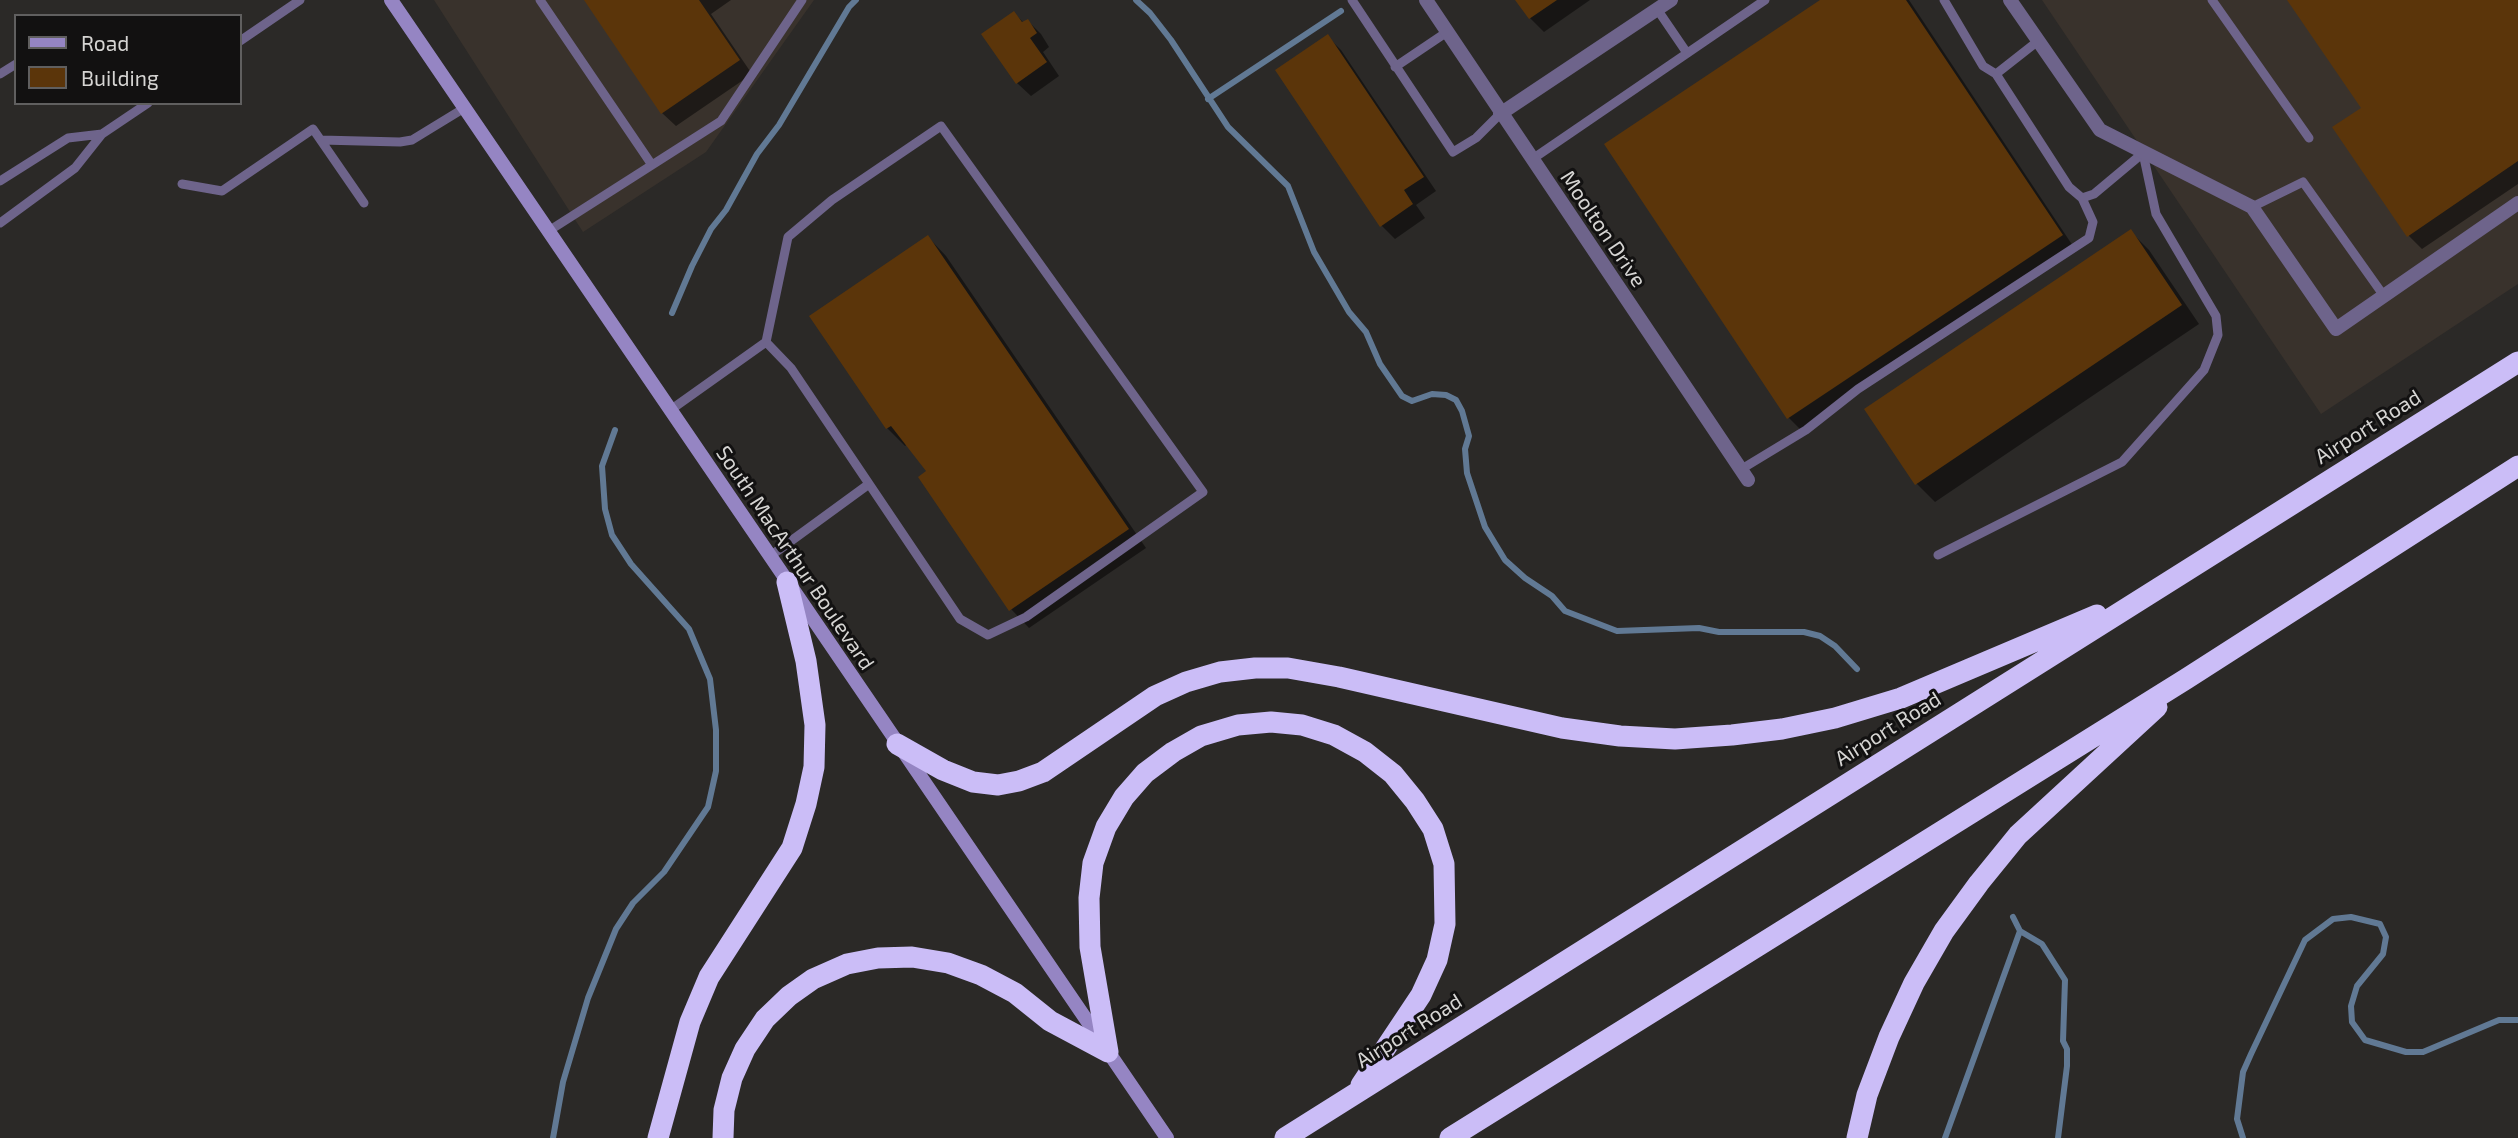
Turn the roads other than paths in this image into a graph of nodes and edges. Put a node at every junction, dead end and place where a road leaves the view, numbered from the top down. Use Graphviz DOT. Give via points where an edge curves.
graph roads {
  1 [pos="300,0"];
  2 [pos="391,0"];
  3 [pos="540,0"];
  4 [pos="802,0"];
  5 [pos="1352,0"];
  6 [pos="1426,0"];
  7 [pos="1671,0"];
  8 [pos="1765,0"];
  9 [pos="1944,0"];
  10 [pos="2010,0"];
  11 [pos="2212,0"];
  12 [pos="1657,9"];
  13 [pos="1447,32"];
  14 [pos="242,40"];
  15 [pos="2038,41"];
  16 [pos="1686,53"];
  17 [pos="1395,67"];
  18 [pos="1996,74"];
  19 [pos="145,105"];
  20 [pos="466,107"];
  21 [pos="1500,114"];
  22 [pos="102,134"];
  23 [pos="2309,138"];
  24 [pos="321,139"];
  25 [pos="2143,153"];
  26 [pos="1531,160"];
  27 [pos="652,165"];
  28 [pos="0,181"];
  29 [pos="182,184"];
  30 [pos="2082,198"];
  31 [pos="364,203"];
  32 [pos="2518,203"];
  33 [pos="2252,207"];
  34 [pos="0,223"];
  35 [pos="547,232"];
  36 [pos="2384,296"];
  37 [pos="766,342"];
  38 [pos="2518,362"];
  39 [pos="669,411"];
  40 [pos="2518,466"];
  41 [pos="1744,475"];
  42 [pos="869,484"];
  43 [pos="1938,555"];
  44 [pos="769,557"];
  45 [pos="787,582"];
  46 [pos="2154,592"];
  47 [pos="2186,679"];
  48 [pos="897,744"];
  49 [pos="1108,1052"];
  50 [pos="1356,1093"];
  51 [pos="658,1138"];
  52 [pos="723,1138"];
  53 [pos="1167,1138"];
  54 [pos="1285,1138"];
  55 [pos="1450,1138"];
  56 [pos="1857,1138"];
  1 -- 14 [label="lane"];
  2 -- 20 [label="main road, South MacArthur Boulevard"];
  3 -- 27 [label="lane"];
  4 -- 27 [label="lane" via="721,121"];
  5 -- 17 [label="lane"];
  6 -- 13 [label="street, Moolton Drive"];
  7 -- 12 [label="street"];
  8 -- 16 [label="lane"];
  9 -- 18 [label="lane" via="1983,66"];
  10 -- 15 [label="street"];
  11 -- 23 [label="lane"];
  12 -- 16 [label="lane"];
  12 -- 21 [label="street"];
  13 -- 17 [label="lane"];
  13 -- 21 [label="street, Moolton Drive"];
  15 -- 18 [label="lane"];
  15 -- 25 [label="street" via="2100,131"];
  16 -- 26 [label="lane"];
  17 -- 21 [label="lane" via="1453,152 1476,138"];
  18 -- 30 [label="lane" via="2069,187"];
  19 -- 22 [label="lane"];
  20 -- 24 [label="lane" via="412,140"];
  20 -- 35 [label="main road, South MacArthur Boulevard"];
  21 -- 26 [label="street, Moolton Drive"];
  22 -- 28 [label="lane" via="68,138"];
  22 -- 34 [label="lane" via="75,167"];
  24 -- 29 [label="lane" via="313,128 222,191"];
  24 -- 31 [label="lane"];
  25 -- 30 [label="lane" via="2094,194"];
  25 -- 33 [label="street"];
  25 -- 43 [label="lane" via="2156,214 2216,316 2217,335 2204,370 2122,462"];
  26 -- 41 [label="street, Moolton Drive"];
  27 -- 35 [label="lane"];
  30 -- 41 [label="lane" via="2093,222 2089,237 1858,389"];
  32 -- 36 [label="street"];
  33 -- 36 [label="lane" via="2303,182"];
  33 -- 36 [label="street" via="2336,329"];
  35 -- 39 [label="main road, South MacArthur Boulevard"];
  37 -- 39 [label="lane"];
  37 -- 42 [label="lane" via="791,368"];
  37 -- 42 [label="lane" via="788,237 832,200 941,126 1203,492 1026,617 988,635 960,619"];
  38 -- 46 [label="highway, Airport Road"];
  39 -- 44 [label="main road, South MacArthur Boulevard"];
  40 -- 47 [label="highway"];
  42 -- 44 [label="lane"];
  44 -- 45 [label="main road, South MacArthur Boulevard"];
  45 -- 48 [label="main road, South MacArthur Boulevard"];
  45 -- 51 [label="highway" via="806,661 815,726 814,767 806,804 792,848 709,977 690,1022"];
  46 -- 48 [label="highway" via="1901,698 1782,729 1675,739 1620,736 1562,728 1339,677 1288,668 1255,668 1198,678 1155,696 1043,772 1019,781 999,785 973,782"];
  46 -- 50 [label="highway, Airport Road"];
  47 -- 55 [label="highway"];
  47 -- 56 [label="highway" via="2018,835 1979,883 1914,984 1867,1095"];
  48 -- 49 [label="main road, South MacArthur Boulevard"];
  49 -- 50 [label="highway" via="1090,947 1089,898 1093,863 1106,827 1145,773 1201,736 1238,725 1302,725 1334,735 1393,774 1433,829 1444,864 1445,924 1437,960 1421,995"];
  49 -- 52 [label="highway" via="1050,1021 1016,993 948,962 912,957 847,964 805,985 765,1019 732,1078"];
  49 -- 53 [label="main road, South MacArthur Boulevard"];
  50 -- 54 [label="highway, Airport Road"];
}
